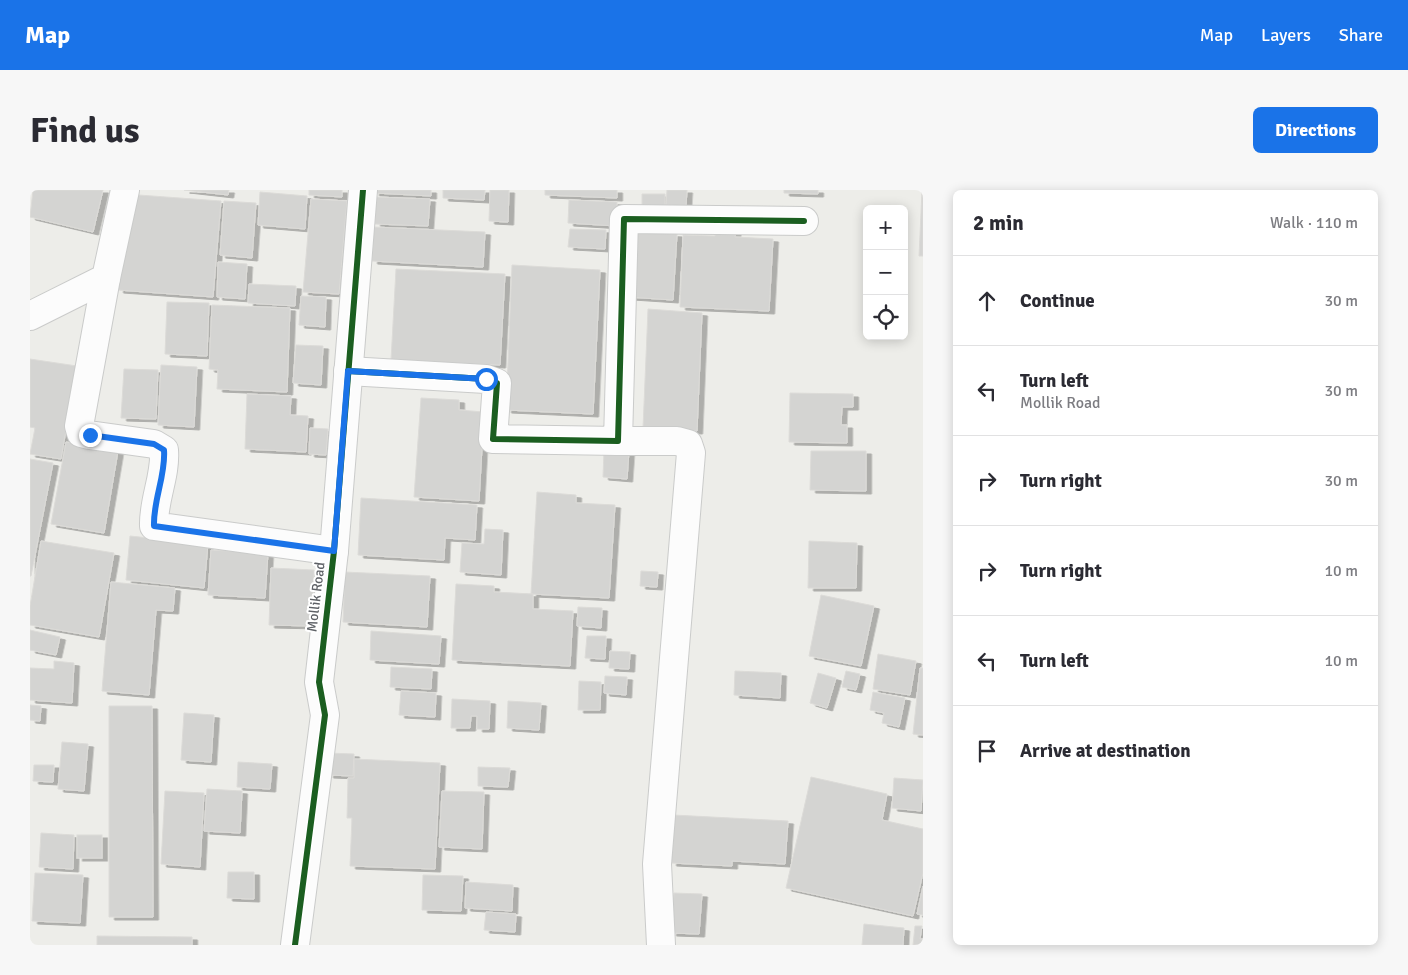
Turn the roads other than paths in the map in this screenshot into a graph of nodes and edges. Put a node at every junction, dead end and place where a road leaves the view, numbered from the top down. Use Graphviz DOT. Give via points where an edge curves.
graph roads {
  1 [pos="125,190"];
  2 [pos="363,190"];
  3 [pos="804,221"];
  4 [pos="106,278"];
  5 [pos="30,316"];
  6 [pos="348,371"];
  7 [pos="618,440"];
  8 [pos="334,551"];
  9 [pos="295,945"];
  10 [pos="661,945"];
  1 -- 4 [label="street"];
  2 -- 6 [label="street, Mollik Road"];
  3 -- 7 [label="street" via="624,219"];
  4 -- 5 [label="street"];
  4 -- 8 [label="street" via="79,426 81,433 154,444 164,450 165,462 153,512 154,526"];
  6 -- 7 [label="street" via="497,382 493,439"];
  6 -- 8 [label="street, Mollik Road"];
  7 -- 10 [label="street" via="677,441 688,444 690,453 658,864"];
  8 -- 9 [label="street, Mollik Road" via="319,682 325,715"];
}
